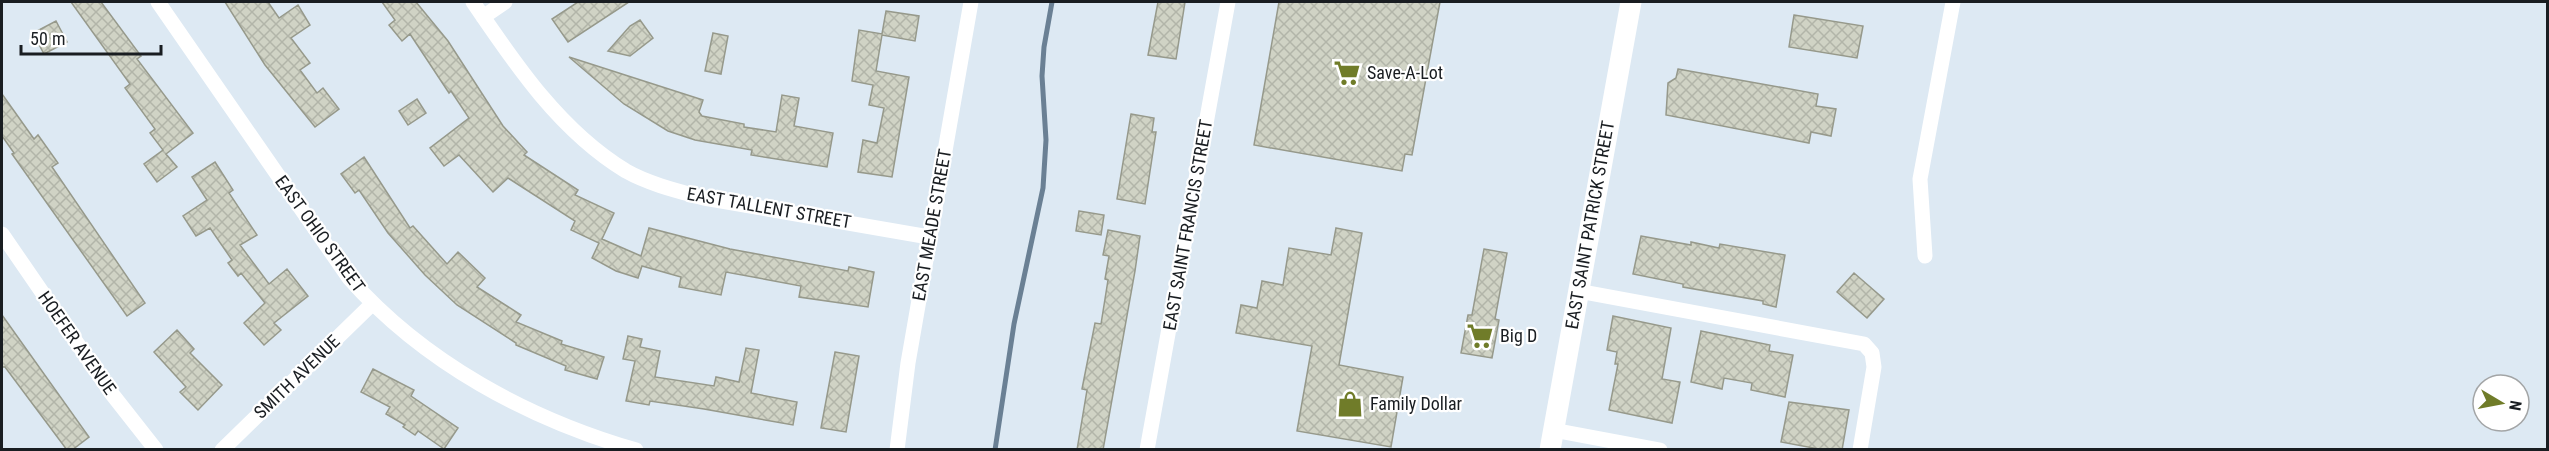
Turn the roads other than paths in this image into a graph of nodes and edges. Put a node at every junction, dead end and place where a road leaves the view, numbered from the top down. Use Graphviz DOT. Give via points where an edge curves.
graph roads {
  1 [pos="158,2"];
  2 [pos="473,2"];
  3 [pos="505,2"];
  4 [pos="971,2"];
  5 [pos="1228,2"];
  6 [pos="1631,2"];
  7 [pos="1953,2"];
  8 [pos="483,17"];
  9 [pos="2,234"];
  10 [pos="929,237"];
  11 [pos="1925,256"];
  12 [pos="1578,291"];
  13 [pos="372,304"];
  14 [pos="1551,440"];
  15 [pos="156,450"];
  16 [pos="222,450"];
  17 [pos="636,450"];
  18 [pos="897,450"];
  19 [pos="1147,450"];
  20 [pos="1660,450"];
  21 [pos="1860,450"];
  1 -- 13 [label="street, EAST OHIO STREET" via="349,278"];
  2 -- 8 [label="street, EAST TALLENT STREET"];
  3 -- 8 [label="street"];
  4 -- 10 [label="street, EAST MEADE STREET"];
  5 -- 19 [label="street, EAST SAINT FRANCIS STREET"];
  6 -- 12 [label="main road, EAST SAINT PATRICK STREET"];
  7 -- 11 [label="street" via="1920,179"];
  8 -- 10 [label="street, EAST TALLENT STREET" via="558,116 590,147 628,172 704,198"];
  9 -- 15 [label="street, HOEFER AVENUE" via="112,394"];
  10 -- 18 [label="street, EAST MEADE STREET"];
  12 -- 14 [label="main road, EAST SAINT PATRICK STREET"];
  12 -- 21 [label="street" via="1864,344 1872,353 1874,367"];
  13 -- 16 [label="street, SMITH AVENUE"];
  13 -- 17 [label="street, EAST OHIO STREET" via="455,368 496,394 551,422"];
  14 -- 20 [label="street"];
}
